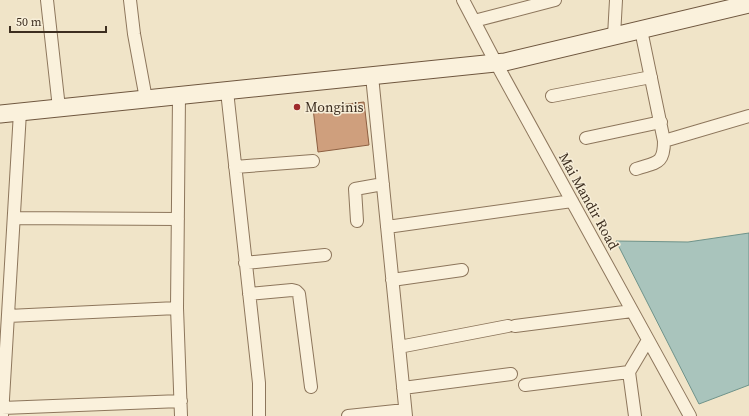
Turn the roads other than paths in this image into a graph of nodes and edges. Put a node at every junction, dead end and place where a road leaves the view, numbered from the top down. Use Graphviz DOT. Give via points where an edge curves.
graph roads {
  1 [pos="47,0"];
  2 [pos="130,0"];
  3 [pos="463,0"];
  4 [pos="555,0"];
  5 [pos="616,0"];
  6 [pos="749,4"];
  7 [pos="724,5"];
  8 [pos="474,21"];
  9 [pos="641,30"];
  10 [pos="614,36"];
  11 [pos="496,63"];
  12 [pos="372,76"];
  13 [pos="651,77"];
  14 [pos="227,91"];
  15 [pos="179,96"];
  16 [pos="552,96"];
  17 [pos="146,99"];
  18 [pos="59,108"];
  19 [pos="20,112"];
  20 [pos="0,114"];
  21 [pos="749,116"];
  22 [pos="660,122"];
  23 [pos="586,138"];
  24 [pos="664,141"];
  25 [pos="314,161"];
  26 [pos="235,168"];
  27 [pos="636,170"];
  28 [pos="382,184"];
  29 [pos="572,201"];
  30 [pos="14,218"];
  31 [pos="178,219"];
  32 [pos="357,221"];
  33 [pos="387,227"];
  34 [pos="324,255"];
  35 [pos="245,263"];
  36 [pos="462,270"];
  37 [pos="392,280"];
  38 [pos="249,294"];
  39 [pos="177,308"];
  40 [pos="632,311"];
  41 [pos="8,316"];
  42 [pos="648,340"];
  43 [pos="399,347"];
  44 [pos="629,372"];
  45 [pos="511,374"];
  46 [pos="525,385"];
  47 [pos="311,387"];
  48 [pos="403,388"];
  49 [pos="181,401"];
  50 [pos="2,412"];
  51 [pos="406,413"];
  52 [pos="182,416"];
  53 [pos="259,416"];
  54 [pos="348,416"];
  55 [pos="635,416"];
  56 [pos="690,416"];
  1 -- 18 [label="street"];
  2 -- 17 [label="street"];
  3 -- 8 [label="street, Mai Mandir Road"];
  4 -- 8 [label="street"];
  5 -- 10 [label="street"];
  6 -- 7 [label="main road"];
  7 -- 9 [label="main road"];
  8 -- 11 [label="street, Mai Mandir Road"];
  9 -- 10 [label="main road"];
  9 -- 13 [label="street"];
  10 -- 11 [label="main road"];
  11 -- 12 [label="main road"];
  11 -- 29 [label="street, Mai Mandir Road"];
  12 -- 14 [label="main road"];
  12 -- 28 [label="street"];
  13 -- 16 [label="street"];
  13 -- 22 [label="street"];
  14 -- 15 [label="main road"];
  14 -- 26 [label="street"];
  15 -- 17 [label="main road"];
  15 -- 31 [label="street"];
  17 -- 18 [label="main road"];
  18 -- 19 [label="main road"];
  19 -- 20 [label="main road"];
  19 -- 30 [label="street"];
  21 -- 24 [label="street"];
  22 -- 23 [label="street"];
  22 -- 24 [label="street"];
  24 -- 27 [label="street" via="662,158"];
  25 -- 26 [label="street"];
  26 -- 35 [label="street"];
  28 -- 32 [label="street" via="355,189"];
  28 -- 33 [label="street"];
  29 -- 33 [label="street"];
  29 -- 40 [label="street, Mai Mandir Road"];
  30 -- 31 [label="street"];
  30 -- 41 [label="street"];
  31 -- 39 [label="street"];
  33 -- 37 [label="street"];
  34 -- 35 [label="street"];
  35 -- 38 [label="street"];
  36 -- 37 [label="street"];
  37 -- 43 [label="street"];
  38 -- 47 [label="street" via="292,290 299,294"];
  38 -- 53 [label="street" via="259,383"];
  39 -- 41 [label="street"];
  39 -- 49 [label="street"];
  40 -- 42 [label="street, Mai Mandir Road"];
  40 -- 43 [label="street" via="511,326"];
  41 -- 50 [label="street"];
  42 -- 44 [label="street"];
  42 -- 56 [label="street, Mai Mandir Road"];
  43 -- 48 [label="street"];
  44 -- 46 [label="street"];
  44 -- 55 [label="street"];
  45 -- 48 [label="street"];
  48 -- 51 [label="street"];
  49 -- 50 [label="street"];
  49 -- 52 [label="street"];
  51 -- 54 [label="street"];
}
